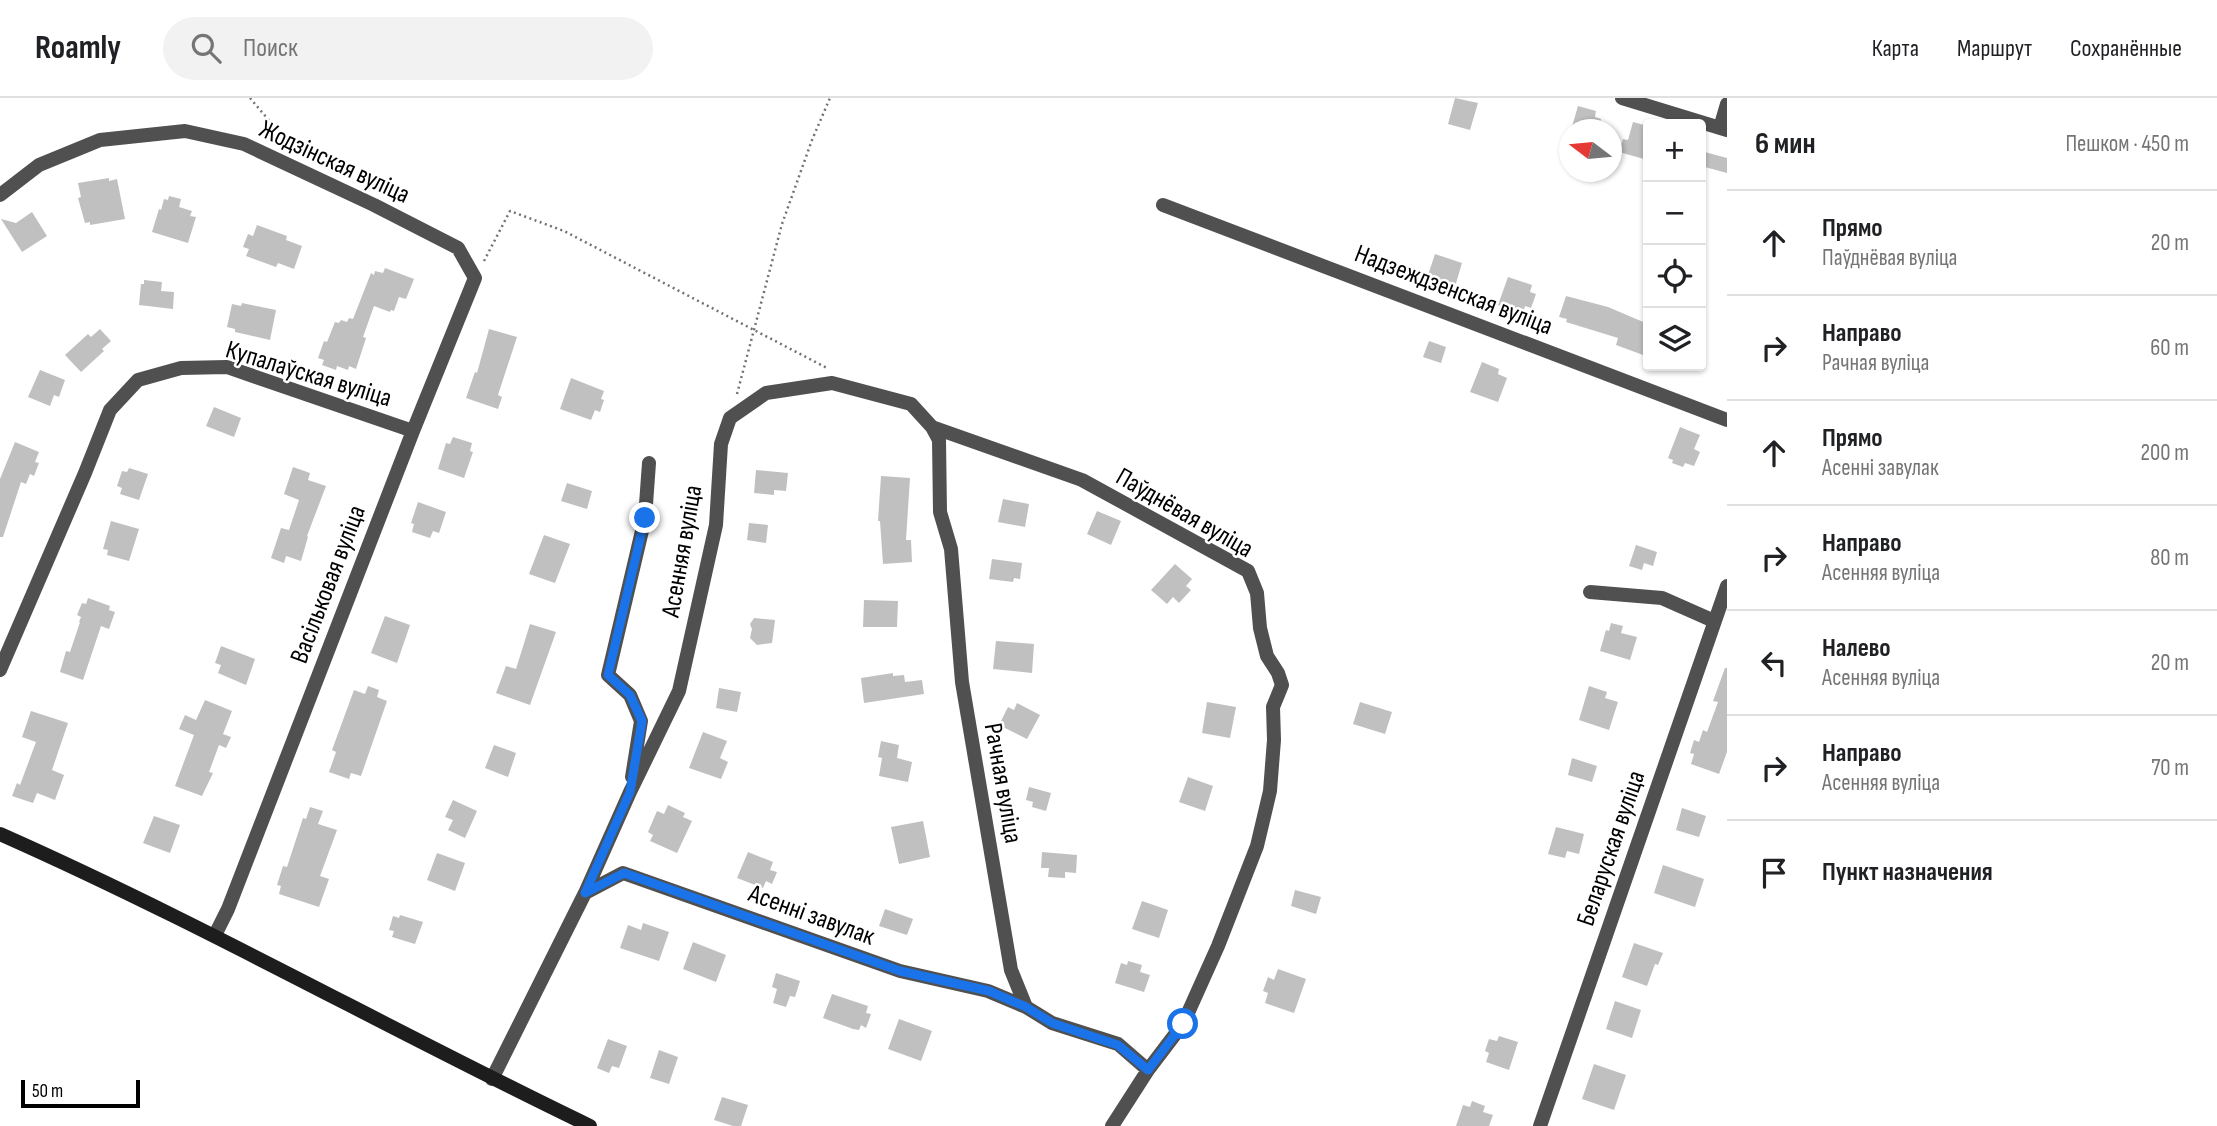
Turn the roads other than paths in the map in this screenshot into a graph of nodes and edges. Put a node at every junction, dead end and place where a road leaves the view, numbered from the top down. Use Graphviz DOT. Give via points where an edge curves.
graph roads {
  1 [pos="1622,98"];
  2 [pos="1727,104"];
  3 [pos="1724,129"];
  4 [pos="0,195"];
  5 [pos="1163,205"];
  6 [pos="475,278"];
  7 [pos="1727,420"];
  8 [pos="932,427"];
  9 [pos="413,430"];
  10 [pos="649,463"];
  11 [pos="1727,586"];
  12 [pos="1590,592"];
  13 [pos="1708,618"];
  14 [pos="0,670"];
  15 [pos="630,792"];
  16 [pos="0,834"];
  17 [pos="585,893"];
  18 [pos="215,935"];
  19 [pos="1026,1007"];
  20 [pos="1148,1070"];
  21 [pos="492,1079"];
  22 [pos="590,1126"];
  23 [pos="1112,1126"];
  24 [pos="1540,1126"];
  1 -- 3 [label="street"];
  2 -- 3 [label="street"];
  4 -- 6 [label="street, Жодзінская вуліца" via="39,165 100,140 185,131 244,144 374,205 458,248"];
  5 -- 7 [label="street, Надзеждзенская вуліца"];
  6 -- 9 [label="street, Васільковая вуліца"];
  8 -- 15 [label="street, Асенняя вуліца" via="911,404 833,378 766,393 730,418 721,444 716,525 679,691"];
  8 -- 19 [label="street, Рачная вуліца" via="939,440 940,512 951,549 962,682 1012,970"];
  8 -- 20 [label="street, Паўднёвая вуліца" via="1082,480 1248,571 1257,593 1267,656 1282,685 1273,707 1268,802 1257,846 1219,946 1183,1024"];
  9 -- 14 [label="street, Купалаўская вуліца" via="227,368 181,368 138,380 110,410"];
  9 -- 18 [label="street, Васільковая вуліца"];
  10 -- 15 [label="street, Асенняя вуліца" via="645,518 608,675 630,695 642,721"];
  11 -- 13 [label="street, Беларуская вуліца"];
  12 -- 13 [label="street" via="1661,598"];
  13 -- 24 [label="street, Беларуская вуліца"];
  15 -- 17 [label="street, Асенняя вуліца"];
  16 -- 18 [label="street"];
  17 -- 19 [label="street, Асенні завулак" via="624,873 900,971 989,991"];
  17 -- 21 [label="street, Асенняя вуліца"];
  18 -- 21 [label="street"];
  19 -- 20 [label="street" via="1052,1023 1118,1045"];
  20 -- 23 [label="street, Паўднёвая вуліца"];
  21 -- 22 [label="street"];
}
